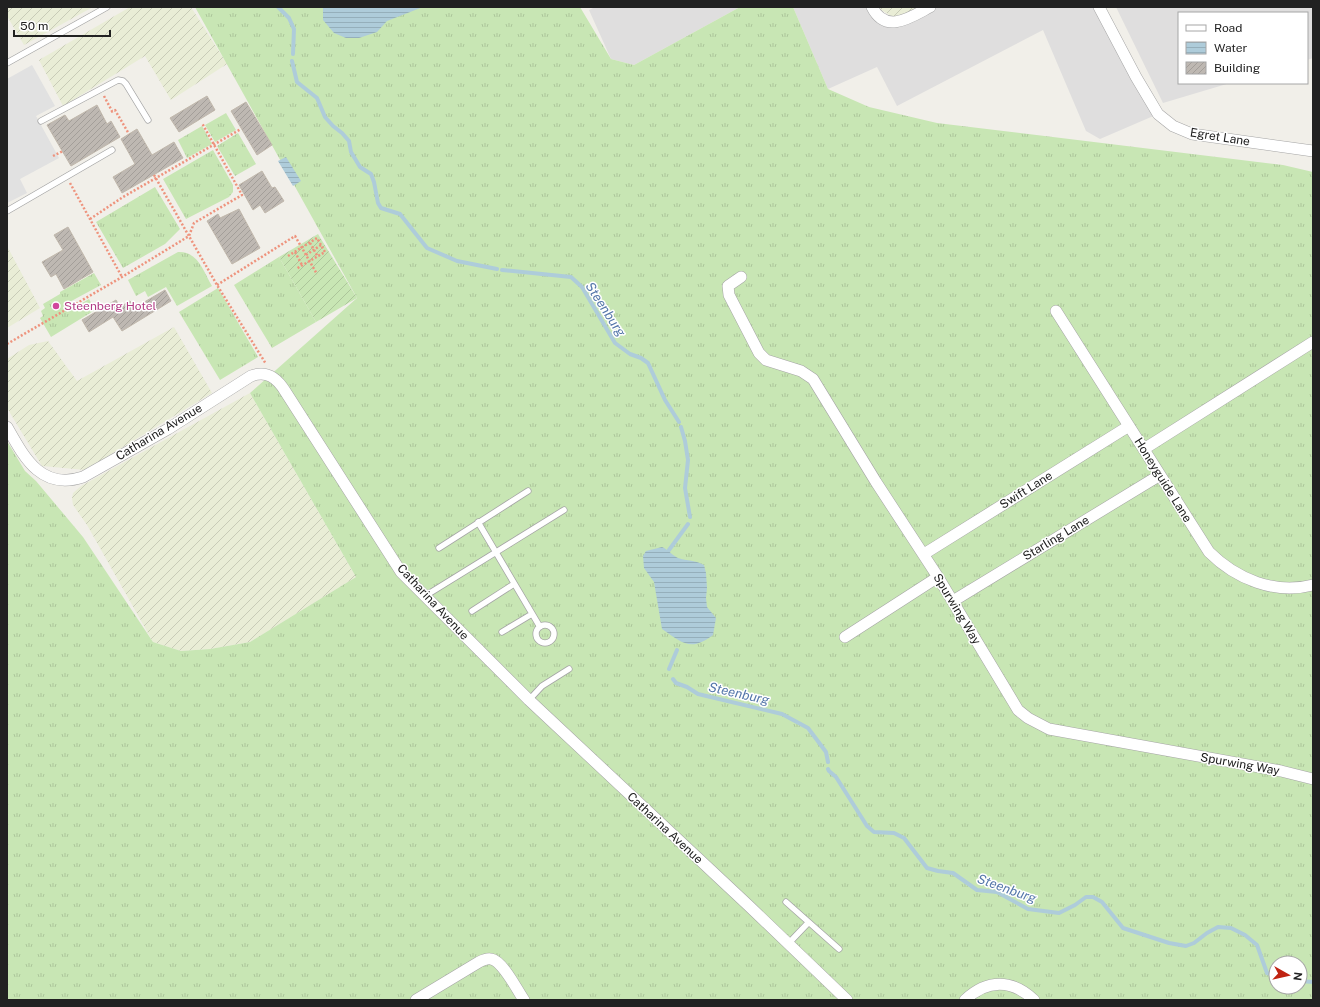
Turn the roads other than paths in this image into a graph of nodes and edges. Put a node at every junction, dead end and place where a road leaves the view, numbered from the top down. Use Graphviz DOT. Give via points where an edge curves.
graph roads {
  1 [pos="107,7"];
  2 [pos="872,7"];
  3 [pos="930,7"];
  4 [pos="1099,7"];
  5 [pos="8,61"];
  6 [pos="148,120"];
  7 [pos="41,122"];
  8 [pos="112,150"];
  9 [pos="1313,151"];
  10 [pos="7,211"];
  11 [pos="741,277"];
  12 [pos="1056,311"];
  13 [pos="1313,342"];
  14 [pos="1129,426"];
  15 [pos="7,427"];
  16 [pos="1144,449"];
  17 [pos="1160,475"];
  18 [pos="528,491"];
  19 [pos="564,510"];
  20 [pos="478,522"];
  21 [pos="439,548"];
  22 [pos="495,552"];
  23 [pos="924,554"];
  24 [pos="938,577"];
  25 [pos="514,584"];
  26 [pos="1313,585"];
  27 [pos="425,596"];
  28 [pos="953,601"];
  29 [pos="472,611"];
  30 [pos="532,614"];
  31 [pos="540,627"];
  32 [pos="502,632"];
  33 [pos="845,637"];
  34 [pos="569,669"];
  35 [pos="529,700"];
  36 [pos="1313,779"];
  37 [pos="786,902"];
  38 [pos="808,923"];
  39 [pos="788,944"];
  40 [pos="839,949"];
  41 [pos="416,1000"];
  42 [pos="524,1000"];
  43 [pos="847,1000"];
  44 [pos="965,1000"];
  45 [pos="1034,1000"];
  1 -- 5 [label="lane"];
  2 -- 3 [label="street" via="876,14 891,22 907,20"];
  4 -- 9 [label="street, Egret Lane" via="1158,114 1172,126 1192,134"];
  6 -- 7 [label="lane" via="126,84 116,80"];
  8 -- 10 [label="lane"];
  11 -- 23 [label="street, Spurwing Way" via="730,284 729,295 759,353 766,360 813,379"];
  12 -- 14 [label="street, Honeyguide Lane"];
  13 -- 16 [label="street"];
  14 -- 16 [label="street, Honeyguide Lane"];
  14 -- 23 [label="street, Swift Lane"];
  15 -- 27 [label="street, Catharina Avenue" via="36,470 56,479 76,479 168,429 251,376 271,376 280,382 401,572"];
  16 -- 17 [label="street, Honeyguide Lane"];
  17 -- 26 [label="street, Honeyguide Lane" via="1209,552 1226,566 1239,575 1266,586 1294,588"];
  17 -- 28 [label="street, Starling Lane"];
  18 -- 20 [label="lane"];
  19 -- 22 [label="lane"];
  20 -- 21 [label="lane"];
  20 -- 22 [label="lane"];
  22 -- 25 [label="lane"];
  22 -- 27 [label="lane"];
  23 -- 24 [label="street, Spurwing Way"];
  24 -- 28 [label="street, Spurwing Way"];
  24 -- 33 [label="street"];
  25 -- 29 [label="lane"];
  25 -- 30 [label="lane"];
  27 -- 35 [label="street, Catharina Avenue"];
  28 -- 36 [label="street, Spurwing Way" via="1018,710 1041,726"];
  30 -- 31 [label="lane"];
  30 -- 32 [label="lane"];
  34 -- 35 [label="lane" via="542,686"];
  35 -- 39 [label="street, Catharina Avenue"];
  37 -- 38 [label="lane"];
  38 -- 39 [label="lane"];
  38 -- 40 [label="lane"];
  39 -- 43 [label="street, Catharina Avenue"];
  41 -- 42 [label="street" via="490,958 498,961 503,967"];
  44 -- 45 [label="street" via="982,987 1003,984 1022,990"];
}
